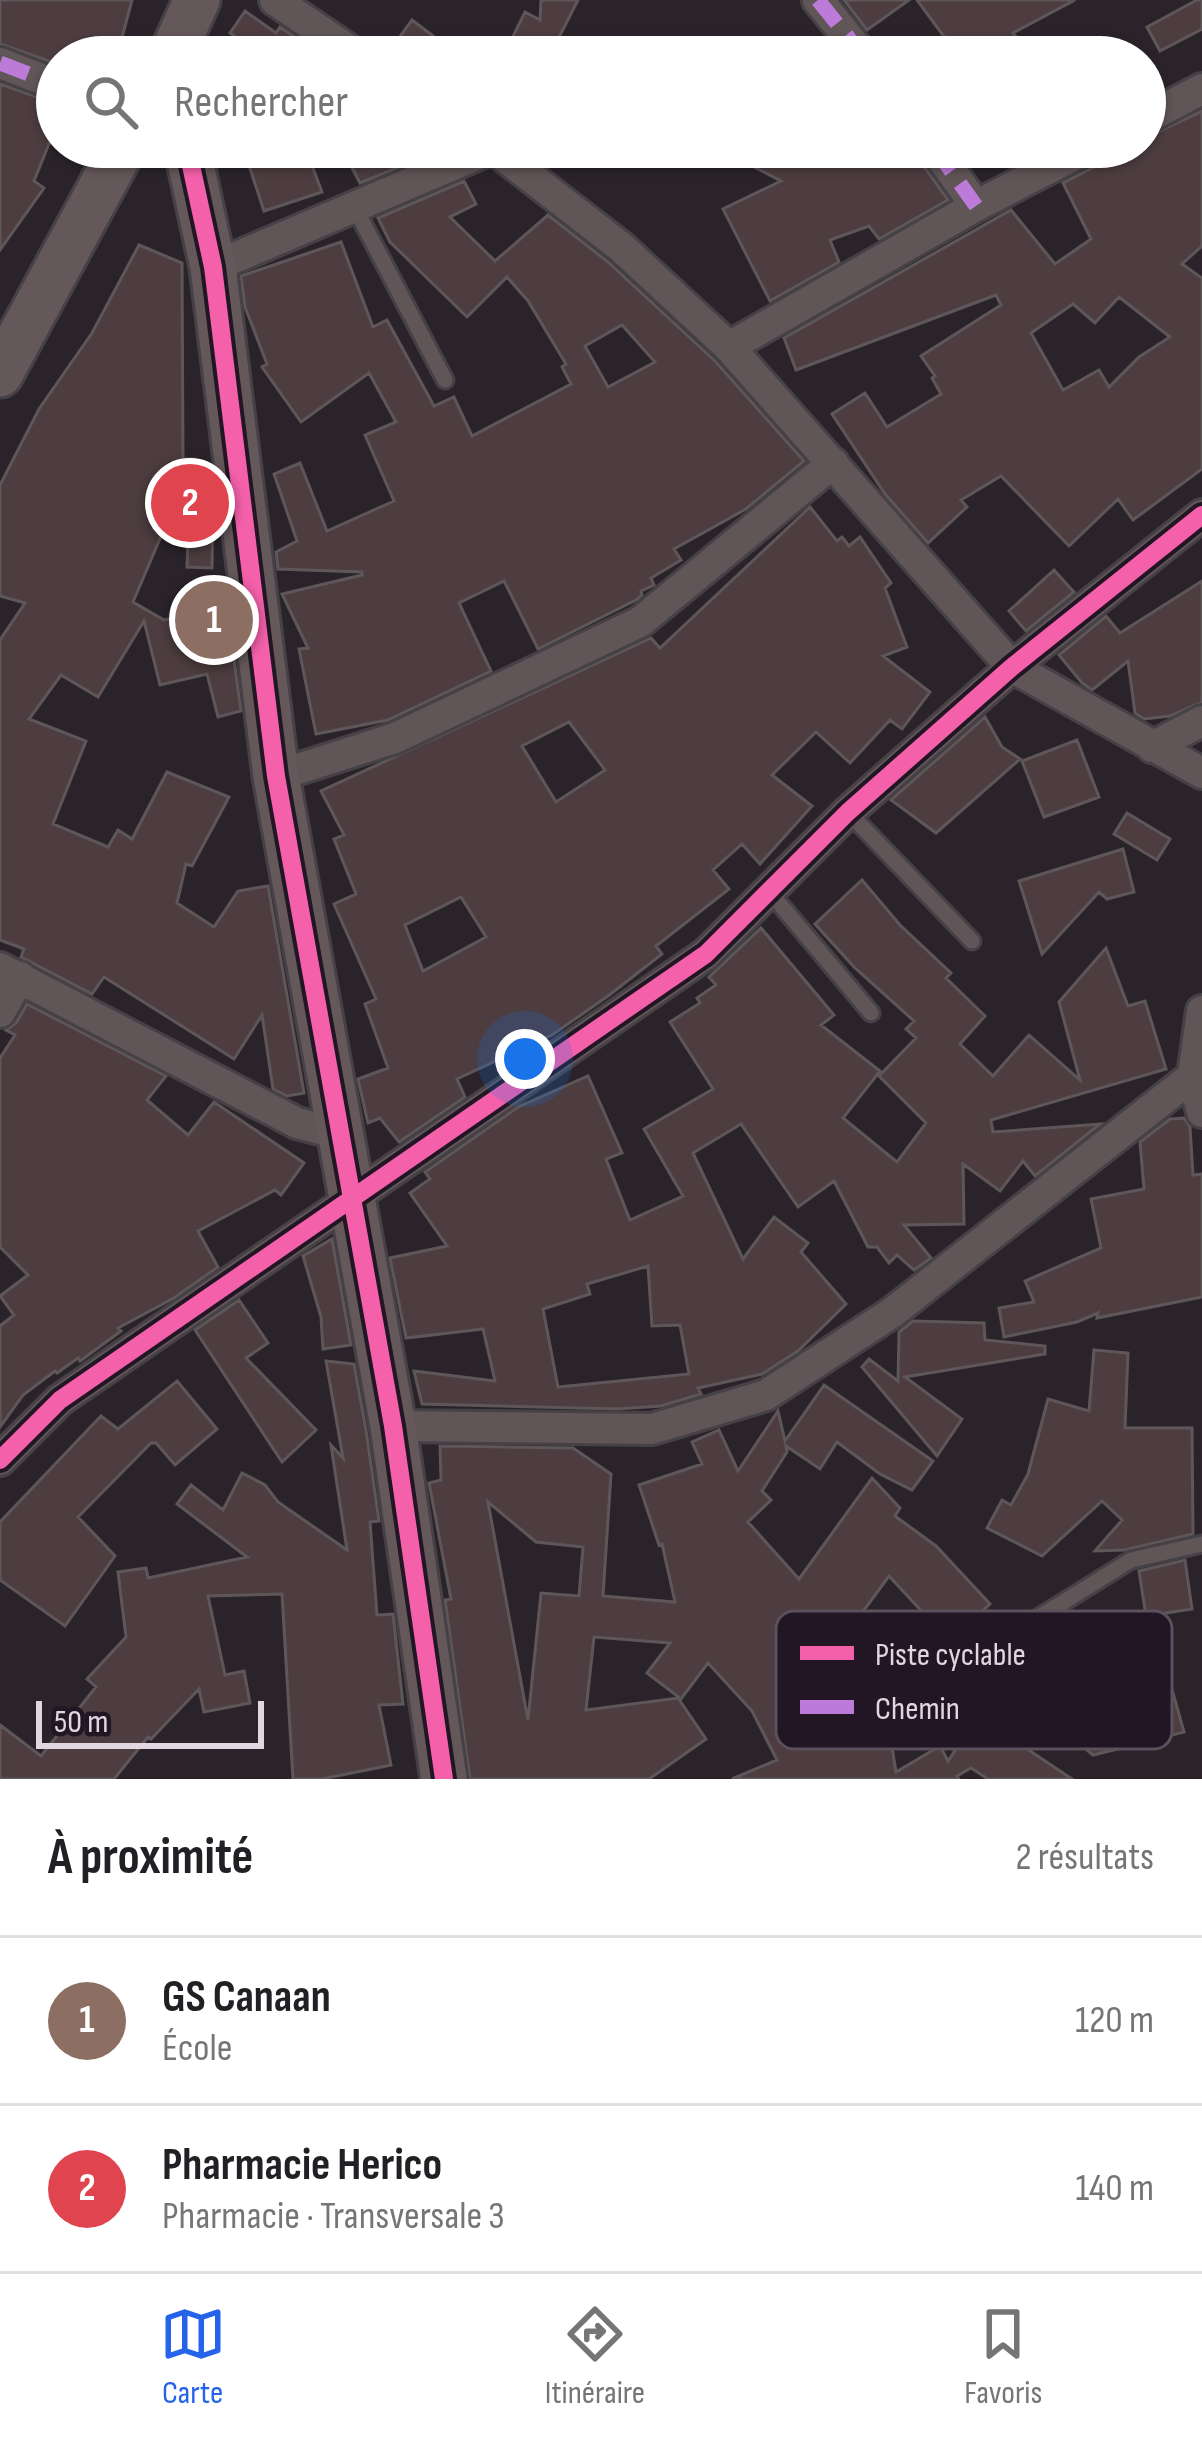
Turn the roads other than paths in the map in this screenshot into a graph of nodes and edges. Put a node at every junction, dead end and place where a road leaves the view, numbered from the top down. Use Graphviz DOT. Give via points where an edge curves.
graph roads {
  1 [pos="197,0"];
  2 [pos="274,0"];
  3 [pos="818,0"];
  4 [pos="181,36"];
  5 [pos="328,36"];
  6 [pos="846,36"];
  7 [pos="0,63"];
  8 [pos="36,77"];
  9 [pos="1202,89"];
  10 [pos="1166,108"];
  11 [pos="112,168"];
  12 [pos="192,168"];
  13 [pos="445,168"];
  14 [pos="520,168"];
  15 [pos="949,168"];
  16 [pos="1049,168"];
  17 [pos="976,206"];
  18 [pos="355,208"];
  19 [pos="213,266"];
  20 [pos="729,347"];
  21 [pos="0,372"];
  22 [pos="445,380"];
  23 [pos="833,463"];
  24 [pos="1202,515"];
  25 [pos="1012,667"];
  26 [pos="1202,721"];
  27 [pos="1152,747"];
  28 [pos="1202,773"];
  29 [pos="276,776"];
  30 [pos="848,812"];
  31 [pos="769,891"];
  32 [pos="972,941"];
  33 [pos="10,973"];
  34 [pos="1202,1011"];
  35 [pos="0,1012"];
  36 [pos="871,1012"];
  37 [pos="1193,1076"];
  38 [pos="1202,1112"];
  39 [pos="339,1134"];
  40 [pos="351,1197"];
  41 [pos="393,1426"];
  42 [pos="0,1460"];
  43 [pos="1202,1544"];
  44 [pos="1049,1611"];
  45 [pos="444,1779"];
  1 -- 4 [label="street"];
  2 -- 5 [label="street"];
  3 -- 6 [label="street"];
  7 -- 8 [label="street"];
  9 -- 10 [label="street"];
  11 -- 21 [label="street"];
  12 -- 19 [label="street"];
  13 -- 18 [label="street"];
  14 -- 20 [label="street"];
  15 -- 17 [label="street"];
  16 -- 17 [label="street"];
  17 -- 20 [label="street"];
  18 -- 19 [label="street"];
  18 -- 22 [label="lane"];
  19 -- 29 [label="street"];
  20 -- 23 [label="street"];
  23 -- 25 [label="street"];
  23 -- 29 [label="street" via="640,622 395,738"];
  24 -- 25 [label="street"];
  25 -- 27 [label="street"];
  25 -- 30 [label="street"];
  26 -- 27 [label="street"];
  27 -- 28 [label="street"];
  29 -- 39 [label="street"];
  30 -- 31 [label="street"];
  30 -- 32 [label="lane"];
  31 -- 36 [label="lane"];
  31 -- 40 [label="street" via="706,954"];
  33 -- 35 [label="street"];
  33 -- 39 [label="street" via="297,1123"];
  34 -- 37 [label="street"];
  37 -- 38 [label="street"];
  37 -- 41 [label="street" via="893,1312 766,1395 652,1430"];
  39 -- 40 [label="street"];
  40 -- 41 [label="street"];
  40 -- 42 [label="street" via="60,1400"];
  41 -- 45 [label="street"];
  43 -- 44 [label="lane" via="1131,1560"];
}
